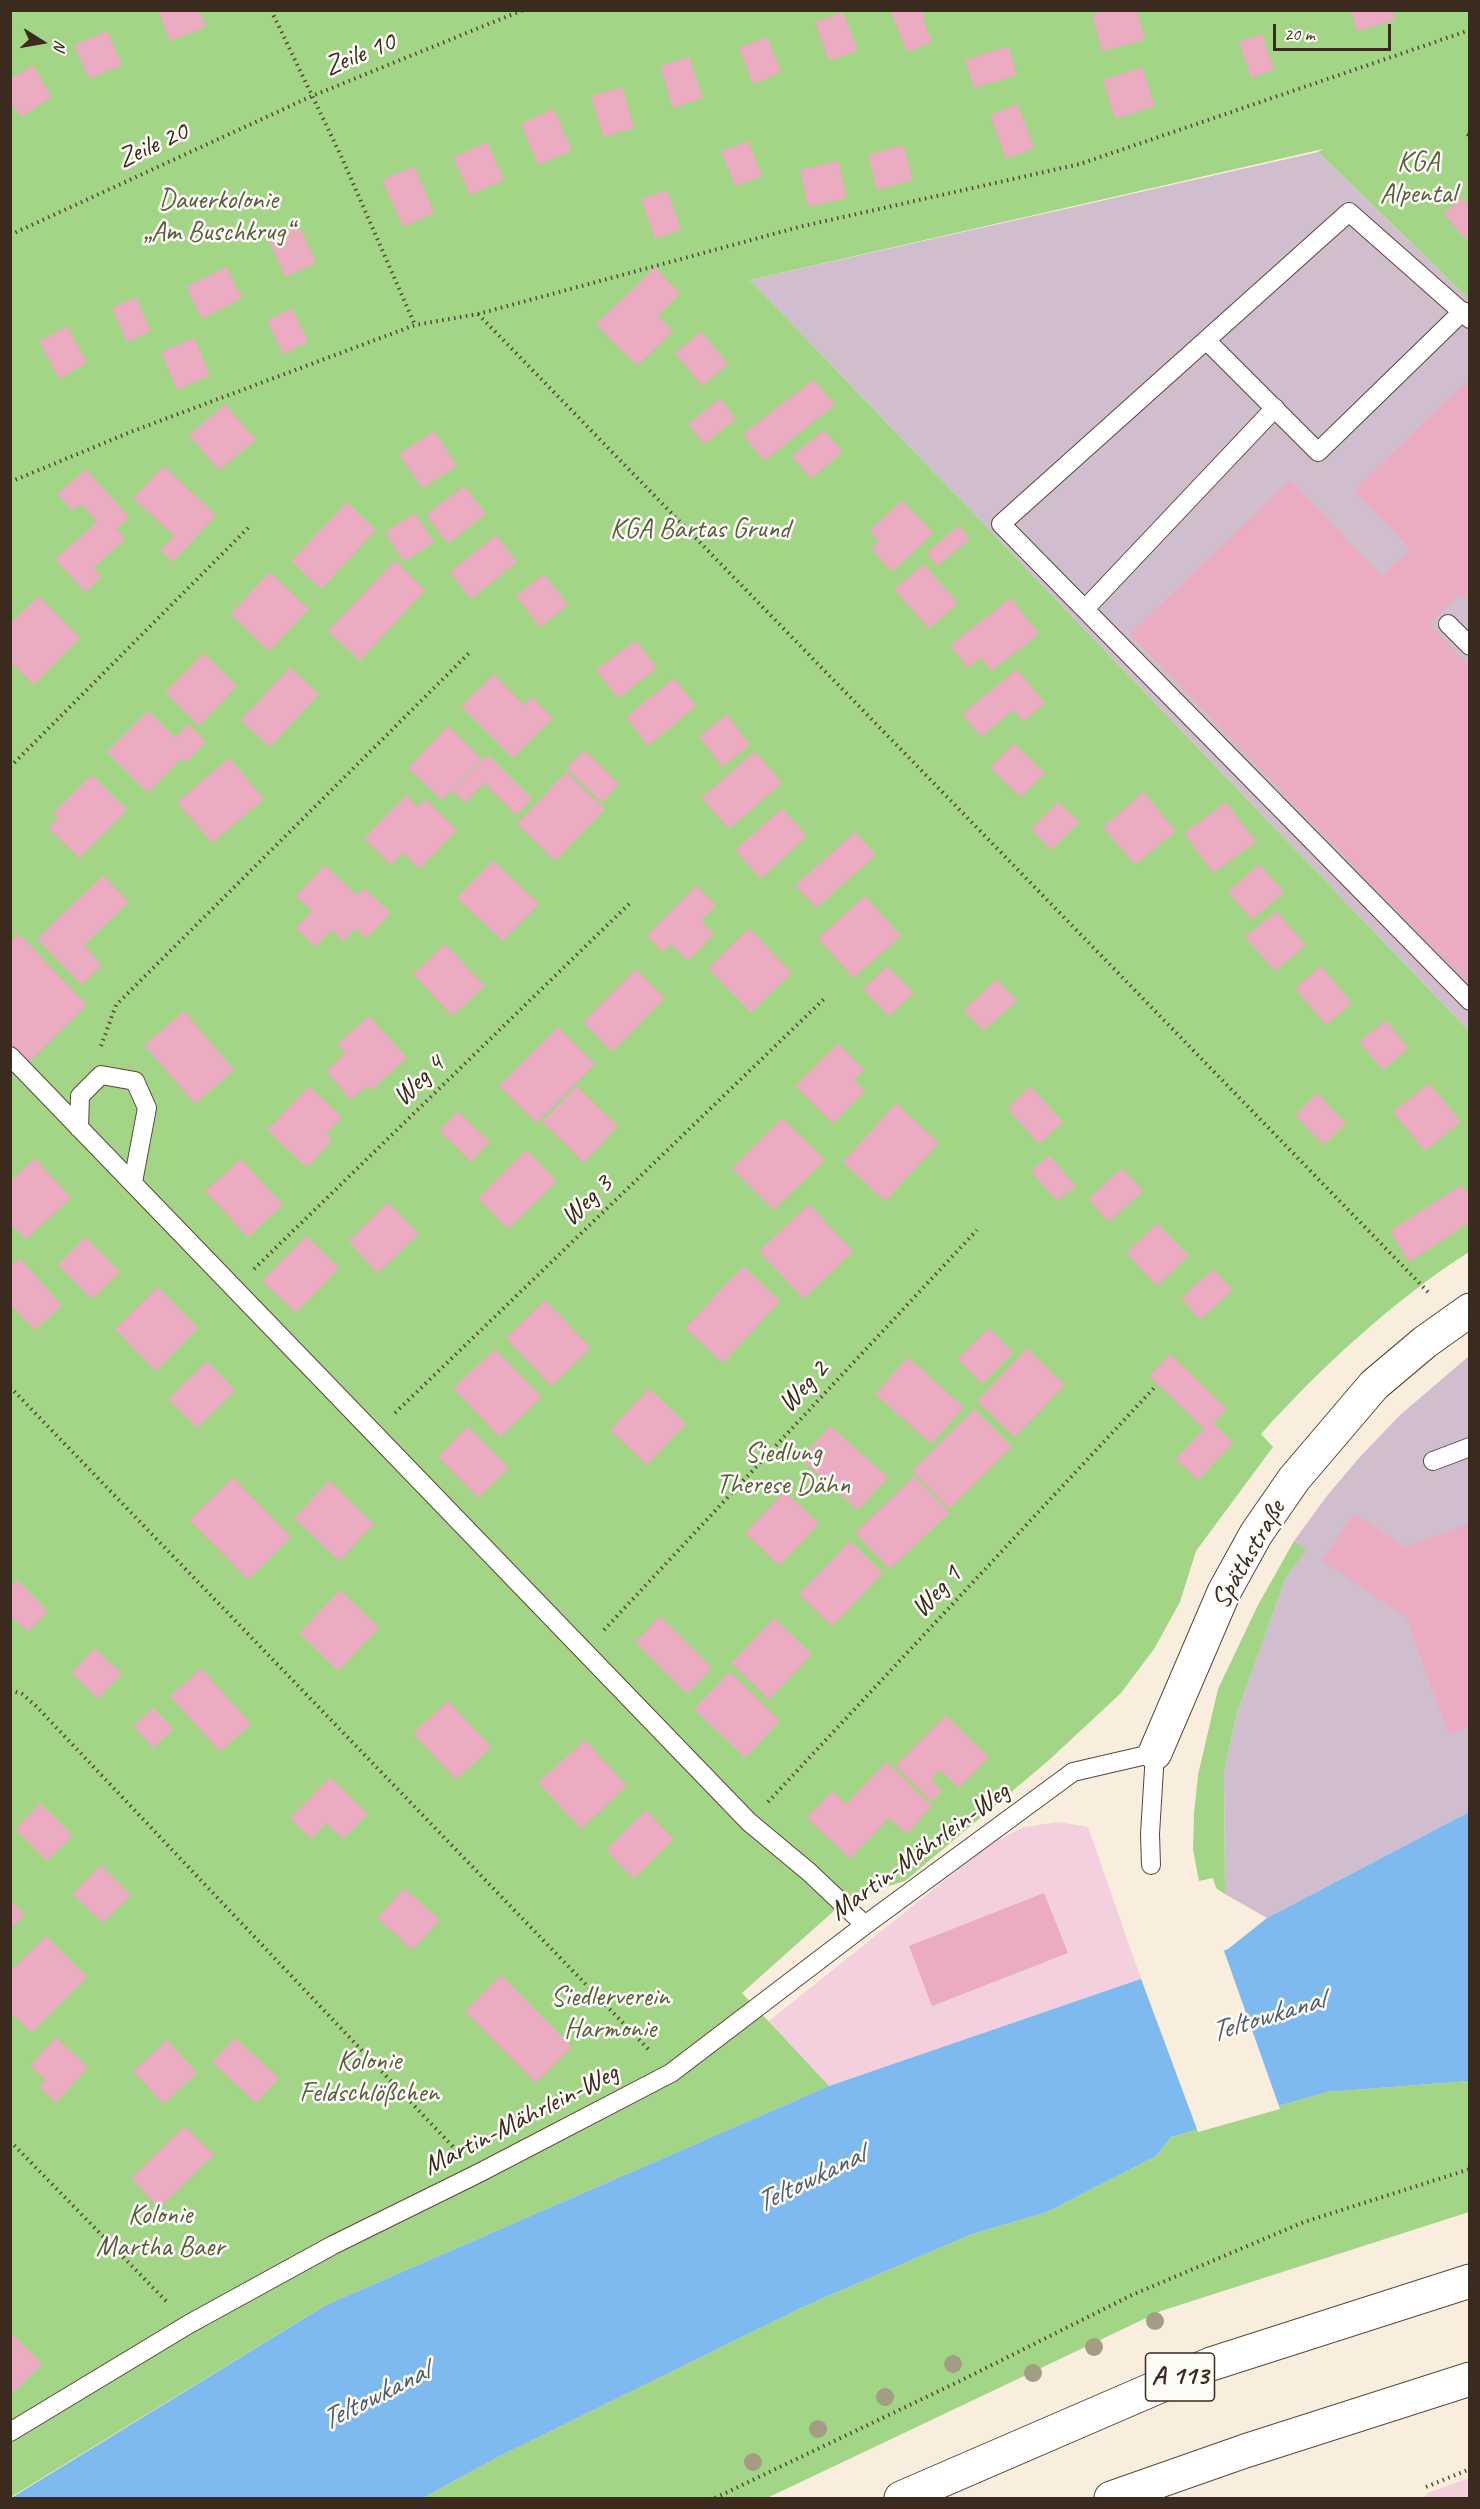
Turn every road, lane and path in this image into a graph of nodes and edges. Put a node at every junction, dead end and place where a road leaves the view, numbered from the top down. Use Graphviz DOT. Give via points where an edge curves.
graph roads {
  1 [pos="271,10"];
  2 [pos="523,10"];
  3 [pos="1470,30"];
  4 [pos="312,96"];
  5 [pos="10,235"];
  6 [pos="478,314"];
  7 [pos="1466,315"];
  8 [pos="415,325"];
  9 [pos="1206,340"];
  10 [pos="1275,408"];
  11 [pos="10,482"];
  12 [pos="251,525"];
  13 [pos="1085,609"];
  14 [pos="1448,624"];
  15 [pos="1470,646"];
  16 [pos="469,653"];
  17 [pos="10,767"];
  18 [pos="632,901"];
  19 [pos="825,998"];
  20 [pos="1470,1000"];
  21 [pos="100,1049"];
  22 [pos="10,1056"];
  23 [pos="79,1128"];
  24 [pos="133,1182"];
  25 [pos="977,1230"];
  26 [pos="234,1288"];
  27 [pos="1428,1292"];
  28 [pos="1470,1311"];
  29 [pos="10,1387"];
  30 [pos="1154,1388"];
  31 [pos="375,1432"];
  32 [pos="1470,1447"];
  33 [pos="1432,1461"];
  34 [pos="585,1650"];
  35 [pos="10,1690"];
  36 [pos="1155,1753"];
  37 [pos="749,1822"];
  38 [pos="1151,1865"];
  39 [pos="865,1925"];
  40 [pos="671,2073"];
  41 [pos="10,2141"];
  42 [pos="1470,2169"];
  43 [pos="479,2173"];
  44 [pos="1470,2281"];
  45 [pos="189,2324"];
  46 [pos="1470,2379"];
  47 [pos="10,2432"];
  48 [pos="1470,2469"];
  49 [pos="1426,2487"];
  50 [pos="715,2499"];
  51 [pos="901,2499"];
  52 [pos="1111,2499"];
  1 -- 4 [label="path"];
  2 -- 4 [label="path, Zeile 10"];
  3 -- 6 [label="path" via="1080,164 802,226"];
  4 -- 5 [label="path, Zeile 20"];
  4 -- 8 [label="path"];
  6 -- 8 [label="path"];
  6 -- 27 [label="path"];
  7 -- 9 [label="lane" via="1348,212"];
  7 -- 10 [label="lane" via="1318,452"];
  8 -- 11 [label="path" via="133,431"];
  9 -- 10 [label="lane"];
  9 -- 13 [label="lane" via="1001,524"];
  10 -- 13 [label="lane"];
  12 -- 17 [label="path"];
  13 -- 20 [label="lane"];
  14 -- 15 [label="lane"];
  16 -- 21 [label="path" via="116,1005"];
  18 -- 26 [label="path, Weg 4"];
  19 -- 31 [label="path, Weg 3"];
  22 -- 23 [label="lane"];
  23 -- 24 [label="lane"];
  23 -- 24 [label="lane" via="80,1096 101,1075 135,1081 147,1108"];
  24 -- 26 [label="lane"];
  25 -- 34 [label="path, Weg 2"];
  26 -- 31 [label="lane"];
  28 -- 36 [label="main road, Späthstraße" via="1374,1385 1294,1479 1256,1534 1224,1592"];
  29 -- 40 [label="path"];
  30 -- 37 [label="path, Weg 1"];
  31 -- 34 [label="lane"];
  32 -- 33 [label="lane"];
  34 -- 37 [label="lane"];
  35 -- 43 [label="path" via="36,1706"];
  36 -- 38 [label="lane, Späthstraße"];
  36 -- 39 [label="lane, Martin-Mährlein-Weg" via="1073,1772"];
  37 -- 39 [label="lane"];
  39 -- 40 [label="lane, Martin-Mährlein-Weg"];
  40 -- 43 [label="lane, Martin-Mährlein-Weg"];
  41 -- 45 [label="path"];
  42 -- 50 [label="path" via="1304,2222 1132,2295"];
  43 -- 45 [label="lane, Martin-Mährlein-Weg" via="333,2245"];
  44 -- 51 [label="main road, A 113" via="1211,2364"];
  45 -- 47 [label="lane, Martin-Mährlein-Weg"];
  46 -- 52 [label="main road" via="1245,2451"];
  48 -- 49 [label="path"];
}
